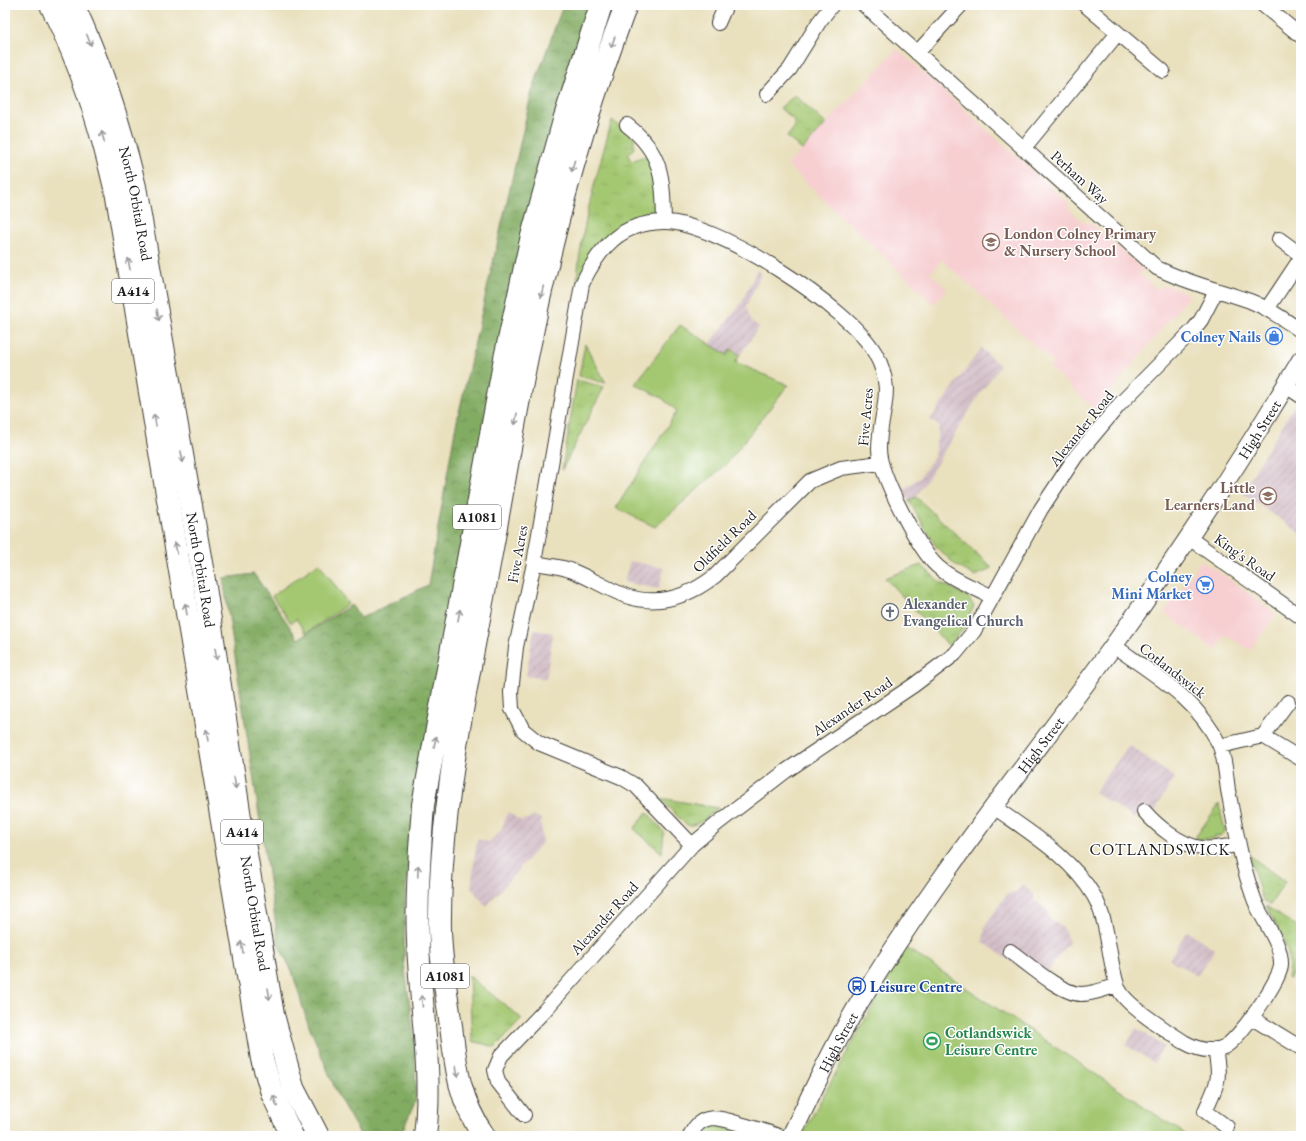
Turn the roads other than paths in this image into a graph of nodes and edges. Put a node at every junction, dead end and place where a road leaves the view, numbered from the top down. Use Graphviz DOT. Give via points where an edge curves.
graph roads {
  1 [pos="51,5"];
  2 [pos="73,5"];
  3 [pos="601,5"];
  4 [pos="626,5"];
  5 [pos="726,5"];
  6 [pos="832,5"];
  7 [pos="864,5"];
  8 [pos="961,5"];
  9 [pos="1085,5"];
  10 [pos="1263,5"];
  11 [pos="718,23"];
  12 [pos="1118,33"];
  13 [pos="1301,36"];
  14 [pos="917,53"];
  15 [pos="1163,71"];
  16 [pos="767,94"];
  17 [pos="627,125"];
  18 [pos="1023,149"];
  19 [pos="664,222"];
  20 [pos="1279,239"];
  21 [pos="1301,257"];
  22 [pos="1216,291"];
  23 [pos="1266,309"];
  24 [pos="1301,330"];
  25 [pos="1301,360"];
  26 [pos="1286,386"];
  27 [pos="1301,396"];
  28 [pos="880,463"];
  29 [pos="1189,538"];
  30 [pos="534,563"];
  31 [pos="992,597"];
  32 [pos="1301,617"];
  33 [pos="1113,645"];
  34 [pos="1288,702"];
  35 [pos="1263,736"];
  36 [pos="1220,746"];
  37 [pos="1301,758"];
  38 [pos="994,807"];
  39 [pos="1144,810"];
  40 [pos="692,845"];
  41 [pos="1238,845"];
  42 [pos="1010,951"];
  43 [pos="1117,985"];
  44 [pos="1252,1018"];
  45 [pos="1301,1048"];
  46 [pos="1215,1049"];
  47 [pos="524,1114"];
  48 [pos="1227,1127"];
  49 [pos="292,1136"];
  50 [pos="318,1136"];
  51 [pos="425,1136"];
  52 [pos="484,1136"];
  53 [pos="690,1136"];
  54 [pos="778,1136"];
  55 [pos="791,1136"];
  49 -- 1 [label="main road, North Orbital Road / A414, one-way" via="272,1093 262,1059 117,196 103,135 68,39"];
  2 -- 50 [label="main road, North Orbital Road / A414, one-way" via="105,80 135,187 203,574 273,1015 293,1088"];
  51 -- 3 [label="main road, A1081, one-way" via="428,1094 418,941 418,868 423,804 505,358 531,240 565,117"];
  4 -- 52 [label="main road, A1081, one-way" via="583,130 528,350 454,757 443,836 440,919 448,1007 459,1086 471,1117"];
  5 -- 11 [label="street"];
  6 -- 16 [label="street" via="790,69"];
  7 -- 14 [label="street, Perham Way"];
  8 -- 14 [label="street"];
  9 -- 12 [label="street"];
  10 -- 13 [label="street"];
  12 -- 15 [label="street"];
  12 -- 18 [label="street"];
  14 -- 18 [label="street, Perham Way"];
  17 -- 19 [label="street" via="648,145 659,168 663,180"];
  18 -- 22 [label="street, Perham Way" via="1157,268 1176,278"];
  19 -- 28 [label="street, Five Acres" via="680,223 704,231 765,260 832,308 866,339 881,366 887,392 880,440"];
  19 -- 30 [label="street, Five Acres" via="638,226 620,234 600,251 582,284"];
  20 -- 21 [label="street"];
  21 -- 23 [label="street"];
  22 -- 23 [label="street, Perham Way"];
  22 -- 31 [label="street, Alexander Road" via="1194,329 1119,405 1076,456 1041,510"];
  23 -- 24 [label="street, Perham Way"];
  25 -- 26 [label="street, High Street"];
  26 -- 27 [label="street"];
  26 -- 29 [label="street, High Street"];
  28 -- 30 [label="street, Oldfield Road" via="841,468 810,482 714,576 700,588 675,598 646,600 626,596 572,571"];
  28 -- 31 [label="street, Five Acres" via="885,479 927,555 948,574"];
  29 -- 32 [label="street, King's Road"];
  29 -- 33 [label="street, High Street"];
  30 -- 40 [label="street, Five Acres" via="516,647 511,692 512,709 523,730 539,743 621,777 636,786"];
  31 -- 40 [label="street, Alexander Road" via="974,631 941,666 786,771"];
  33 -- 36 [label="street, Cotlandswick" via="1188,699 1203,716"];
  33 -- 38 [label="street, High Street"];
  34 -- 35 [label="street"];
  35 -- 36 [label="street"];
  35 -- 37 [label="street"];
  36 -- 41 [label="street, Cotlandswick"];
  38 -- 43 [label="street" via="1044,842 1086,884 1101,914"];
  38 -- 55 [label="street, High Street" via="901,937 863,997"];
  39 -- 41 [label="street" via="1153,821 1192,846 1202,848"];
  40 -- 47 [label="street, Alexander Road" via="496,1064 496,1076 502,1088"];
  41 -- 44 [label="street, Cotlandswick" via="1253,898 1281,958 1281,972"];
  42 -- 43 [label="street" via="1073,994 1091,993"];
  43 -- 46 [label="street" via="1126,1000 1185,1042 1197,1048"];
  44 -- 45 [label="street"];
  44 -- 46 [label="street, Cotlandswick" via="1228,1044"];
  46 -- 48 [label="street" via="1219,1074 1205,1111"];
  53 -- 54 [label="street" via="696,1124 708,1118 720,1118"];
}
